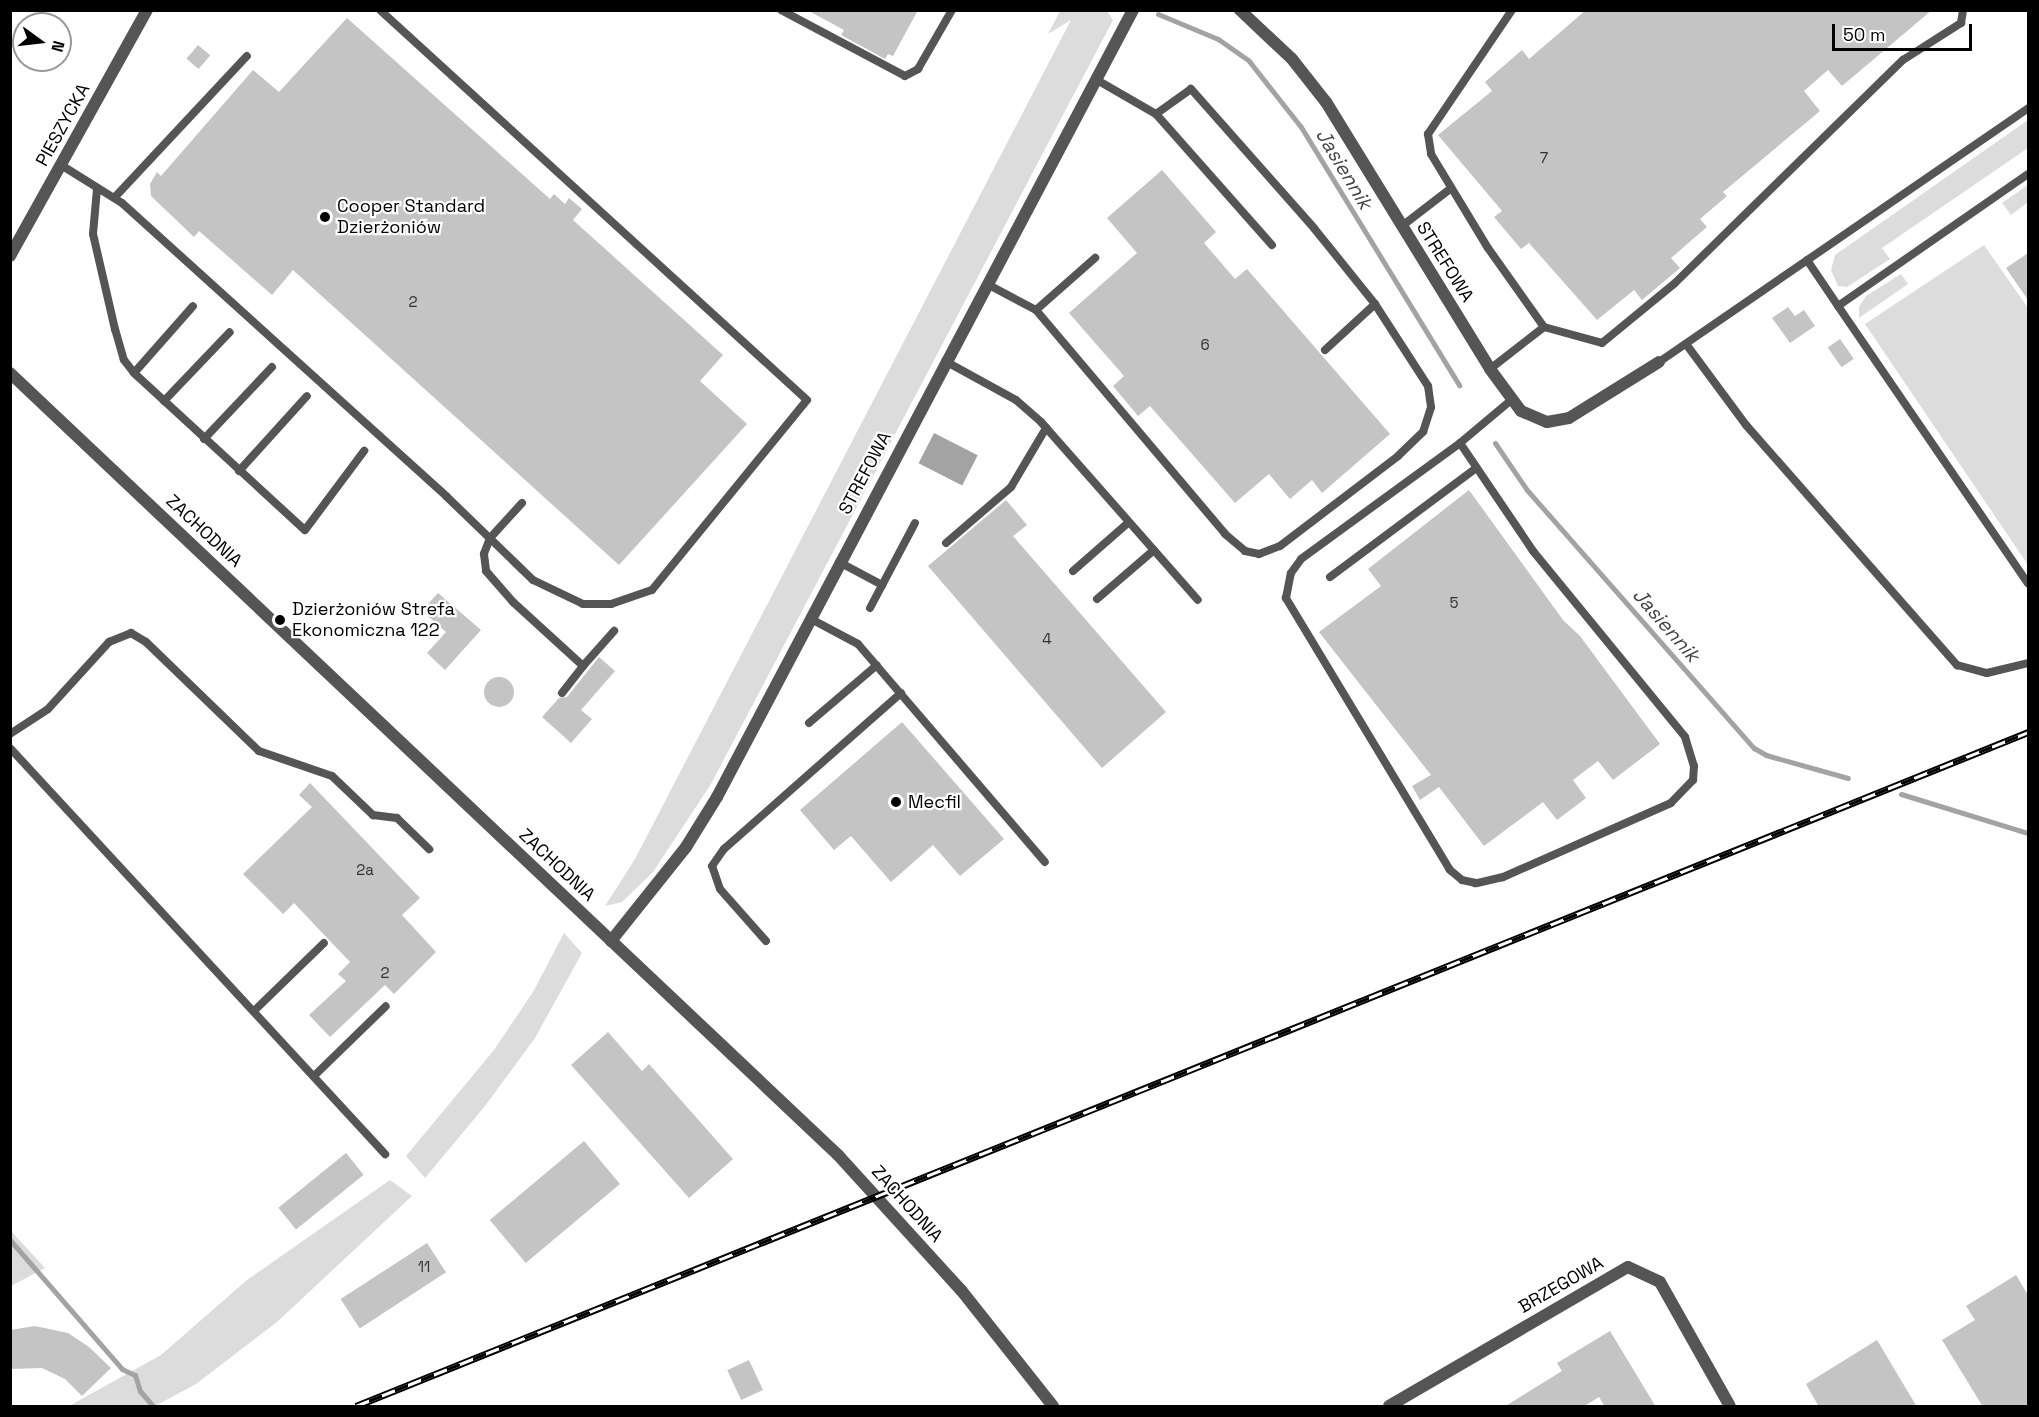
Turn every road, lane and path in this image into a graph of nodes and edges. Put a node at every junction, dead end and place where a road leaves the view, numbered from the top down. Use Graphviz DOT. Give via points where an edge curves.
graph roads {
  1 [pos="147,10"];
  2 [pos="380,10"];
  3 [pos="781,10"];
  4 [pos="952,10"];
  5 [pos="1133,10"];
  6 [pos="1240,10"];
  7 [pos="1512,10"];
  8 [pos="1963,10"];
  9 [pos="247,56"];
  10 [pos="1096,80"];
  11 [pos="2028,108"];
  12 [pos="1156,114"];
  13 [pos="61,165"];
  14 [pos="2028,174"];
  15 [pos="97,189"];
  16 [pos="1450,189"];
  17 [pos="115,197"];
  18 [pos="1402,226"];
  19 [pos="1272,244"];
  20 [pos="10,256"];
  21 [pos="1095,258"];
  22 [pos="1807,260"];
  23 [pos="987,284"];
  24 [pos="1376,304"];
  25 [pos="193,306"];
  26 [pos="1838,306"];
  27 [pos="1036,310"];
  28 [pos="1544,327"];
  29 [pos="230,332"];
  30 [pos="1686,344"];
  31 [pos="1325,350"];
  32 [pos="945,361"];
  33 [pos="1659,362"];
  34 [pos="272,367"];
  35 [pos="1490,369"];
  36 [pos="10,373"];
  37 [pos="134,373"];
  38 [pos="307,396"];
  39 [pos="164,401"];
  40 [pos="1510,401"];
  41 [pos="1046,428"];
  42 [pos="204,439"];
  43 [pos="1460,443"];
  44 [pos="364,451"];
  45 [pos="1476,468"];
  46 [pos="238,471"];
  47 [pos="522,503"];
  48 [pos="1129,522"];
  49 [pos="915,523"];
  50 [pos="490,538"];
  51 [pos="946,543"];
  52 [pos="1154,550"];
  53 [pos="839,562"];
  54 [pos="1073,571"];
  55 [pos="1330,578"];
  56 [pos="2028,583"];
  57 [pos="882,585"];
  58 [pos="1097,599"];
  59 [pos="1198,600"];
  60 [pos="870,608"];
  61 [pos="811,619"];
  62 [pos="614,631"];
  63 [pos="2028,663"];
  64 [pos="877,665"];
  65 [pos="583,666"];
  66 [pos="562,693"];
  67 [pos="901,693"];
  68 [pos="809,723"];
  69 [pos="10,734"];
  70 [pos="10,747"];
  71 [pos="429,849"];
  72 [pos="1045,862"];
  73 [pos="611,940"];
  74 [pos="766,941"];
  75 [pos="324,943"];
  76 [pos="386,1006"];
  77 [pos="255,1010"];
  78 [pos="314,1076"];
  79 [pos="385,1155"];
  80 [pos="1053,1406"];
  81 [pos="1389,1407"];
  82 [pos="1730,1407"];
  1 -- 13 [label="street, PIESZYCKA"];
  2 -- 50 [label="lane" via="807,400 652,590 632,599 582,604 553,592 533,580"];
  3 -- 4 [label="lane" via="905,76 918,69"];
  5 -- 10 [label="street, STREFOWA"];
  6 -- 18 [label="street, STREFOWA" via="1292,59 1326,102"];
  7 -- 16 [label="lane" via="1428,134 1431,154"];
  8 -- 28 [label="lane" via="1961,23 1903,60 1675,283 1602,343"];
  9 -- 17 [label="lane"];
  10 -- 12 [label="lane"];
  10 -- 23 [label="street, STREFOWA"];
  11 -- 22 [label="lane"];
  12 -- 19 [label="lane"];
  12 -- 24 [label="lane" via="1191,88"];
  13 -- 15 [label="lane"];
  13 -- 20 [label="street, PIESZYCKA"];
  14 -- 26 [label="lane"];
  15 -- 17 [label="lane"];
  15 -- 37 [label="lane" via="93,234 124,360"];
  16 -- 18 [label="lane"];
  16 -- 28 [label="lane"];
  17 -- 50 [label="lane"];
  18 -- 35 [label="street, STREFOWA"];
  21 -- 27 [label="lane"];
  22 -- 26 [label="lane"];
  22 -- 30 [label="lane"];
  23 -- 27 [label="lane"];
  23 -- 32 [label="street, STREFOWA"];
  24 -- 27 [label="lane" via="1428,386 1431,407 1423,432 1398,456 1280,546 1259,554 1245,551 1225,534"];
  24 -- 31 [label="lane"];
  25 -- 37 [label="lane"];
  26 -- 56 [label="lane"];
  28 -- 35 [label="lane"];
  29 -- 39 [label="lane"];
  30 -- 33 [label="lane"];
  30 -- 63 [label="lane" via="1746,425 1957,665 1987,673"];
  32 -- 41 [label="lane" via="1016,400"];
  32 -- 53 [label="street, STREFOWA"];
  33 -- 40 [label="street, STREFOWA" via="1569,418 1547,422 1533,418"];
  34 -- 42 [label="lane"];
  35 -- 40 [label="street, STREFOWA"];
  36 -- 73 [label="street, ZACHODNIA"];
  37 -- 39 [label="lane"];
  38 -- 46 [label="lane"];
  39 -- 42 [label="lane"];
  40 -- 43 [label="lane"];
  41 -- 48 [label="lane"];
  41 -- 51 [label="lane" via="1011,487"];
  42 -- 46 [label="lane"];
  43 -- 45 [label="lane"];
  43 -- 45 [label="lane" via="1301,559 1291,573 1286,598 1450,870 1462,880 1476,883 1503,877 1671,803 1693,780 1694,766 1685,737 1533,551"];
  44 -- 46 [label="lane" via="305,531"];
  45 -- 55 [label="lane"];
  47 -- 50 [label="lane"];
  48 -- 52 [label="lane"];
  48 -- 54 [label="lane"];
  49 -- 57 [label="lane"];
  50 -- 65 [label="lane" via="484,554 486,571 513,602"];
  52 -- 58 [label="lane"];
  52 -- 59 [label="lane"];
  53 -- 57 [label="lane"];
  53 -- 61 [label="street, STREFOWA"];
  57 -- 60 [label="lane"];
  61 -- 64 [label="lane" via="858,644"];
  61 -- 73 [label="street, STREFOWA" via="717,797 686,847"];
  62 -- 65 [label="lane"];
  64 -- 67 [label="lane"];
  64 -- 68 [label="lane"];
  65 -- 66 [label="lane"];
  67 -- 72 [label="lane"];
  67 -- 74 [label="lane" via="724,849 712,866 720,889"];
  69 -- 71 [label="lane" via="48,709 109,642 131,633 146,642 259,751 332,776 373,815 397,818"];
  70 -- 77 [label="lane"];
  73 -- 80 [label="street, ZACHODNIA" via="838,1155 961,1290"];
  75 -- 77 [label="lane"];
  76 -- 78 [label="lane"];
  77 -- 78 [label="lane"];
  78 -- 79 [label="lane"];
  81 -- 82 [label="street, BRZEGOWA" via="1628,1267 1659,1282"];
}
